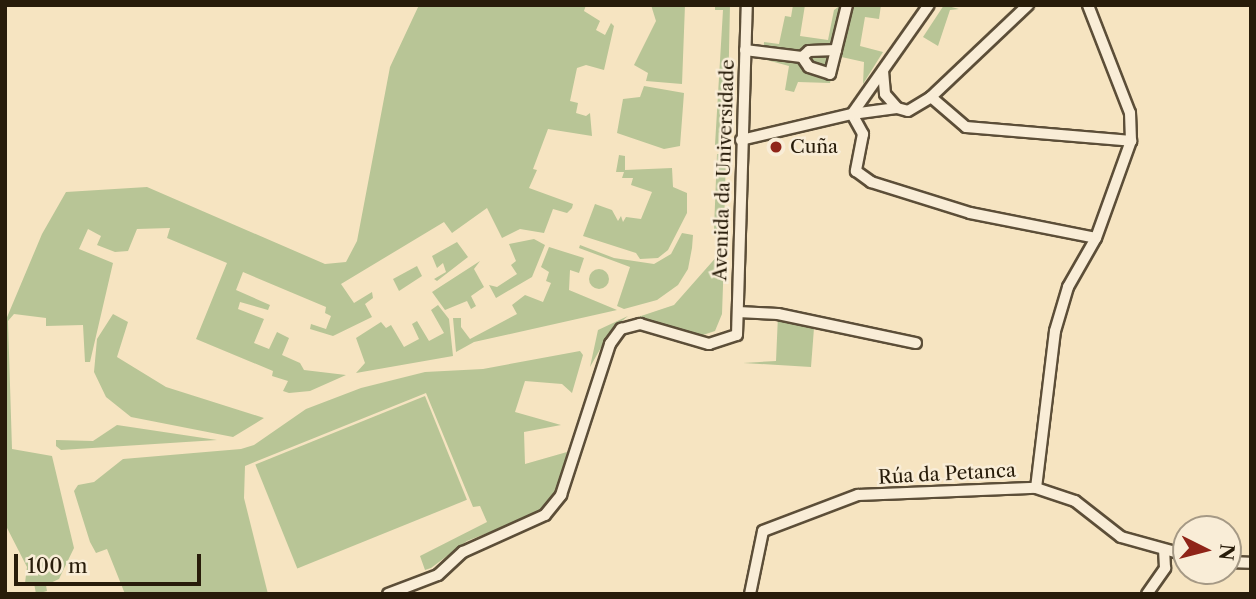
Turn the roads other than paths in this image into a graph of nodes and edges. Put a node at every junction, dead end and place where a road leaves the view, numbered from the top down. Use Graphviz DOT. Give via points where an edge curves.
graph roads {
  1 [pos="747,5"];
  2 [pos="846,5"];
  3 [pos="929,5"];
  4 [pos="1028,5"];
  5 [pos="1088,5"];
  6 [pos="745,50"];
  7 [pos="836,50"];
  8 [pos="802,57"];
  9 [pos="883,71"];
  10 [pos="931,97"];
  11 [pos="897,108"];
  12 [pos="852,114"];
  13 [pos="741,141"];
  14 [pos="1131,141"];
  15 [pos="1096,238"];
  16 [pos="738,312"];
  17 [pos="916,343"];
  18 [pos="1036,488"];
  19 [pos="1164,550"];
  20 [pos="1172,552"];
  21 [pos="388,594"];
  22 [pos="750,594"];
  23 [pos="1147,594"];
  1 -- 6 [label="street, Avenida da Universidade"];
  2 -- 7 [label="street"];
  3 -- 9 [label="street"];
  4 -- 10 [label="street"];
  5 -- 14 [label="street" via="1130,113"];
  6 -- 8 [label="street"];
  6 -- 13 [label="street, Avenida da Universidade"];
  7 -- 8 [label="street" via="809,51"];
  7 -- 8 [label="street" via="830,74 809,67"];
  9 -- 11 [label="street" via="885,94"];
  9 -- 12 [label="street"];
  10 -- 11 [label="street" via="908,111"];
  10 -- 14 [label="street" via="966,127"];
  11 -- 12 [label="street"];
  12 -- 13 [label="street"];
  12 -- 15 [label="street" via="863,134 856,171 871,182 970,212"];
  13 -- 16 [label="street, Avenida da Universidade"];
  14 -- 15 [label="street"];
  15 -- 18 [label="street" via="1068,288 1055,331"];
  16 -- 17 [label="street" via="778,314"];
  16 -- 21 [label="street, Avenida da Universidade" via="737,335 709,344 640,324 621,329 610,344 561,495 545,515 463,552 438,575"];
  18 -- 19 [label="street, Rúa da Petanca" via="1075,501 1121,537"];
  18 -- 22 [label="street, Rúa da Petanca" via="858,495 763,531"];
  19 -- 20 [label="street, Rúa da Petanca"];
  19 -- 23 [label="street" via="1165,568"];
}
